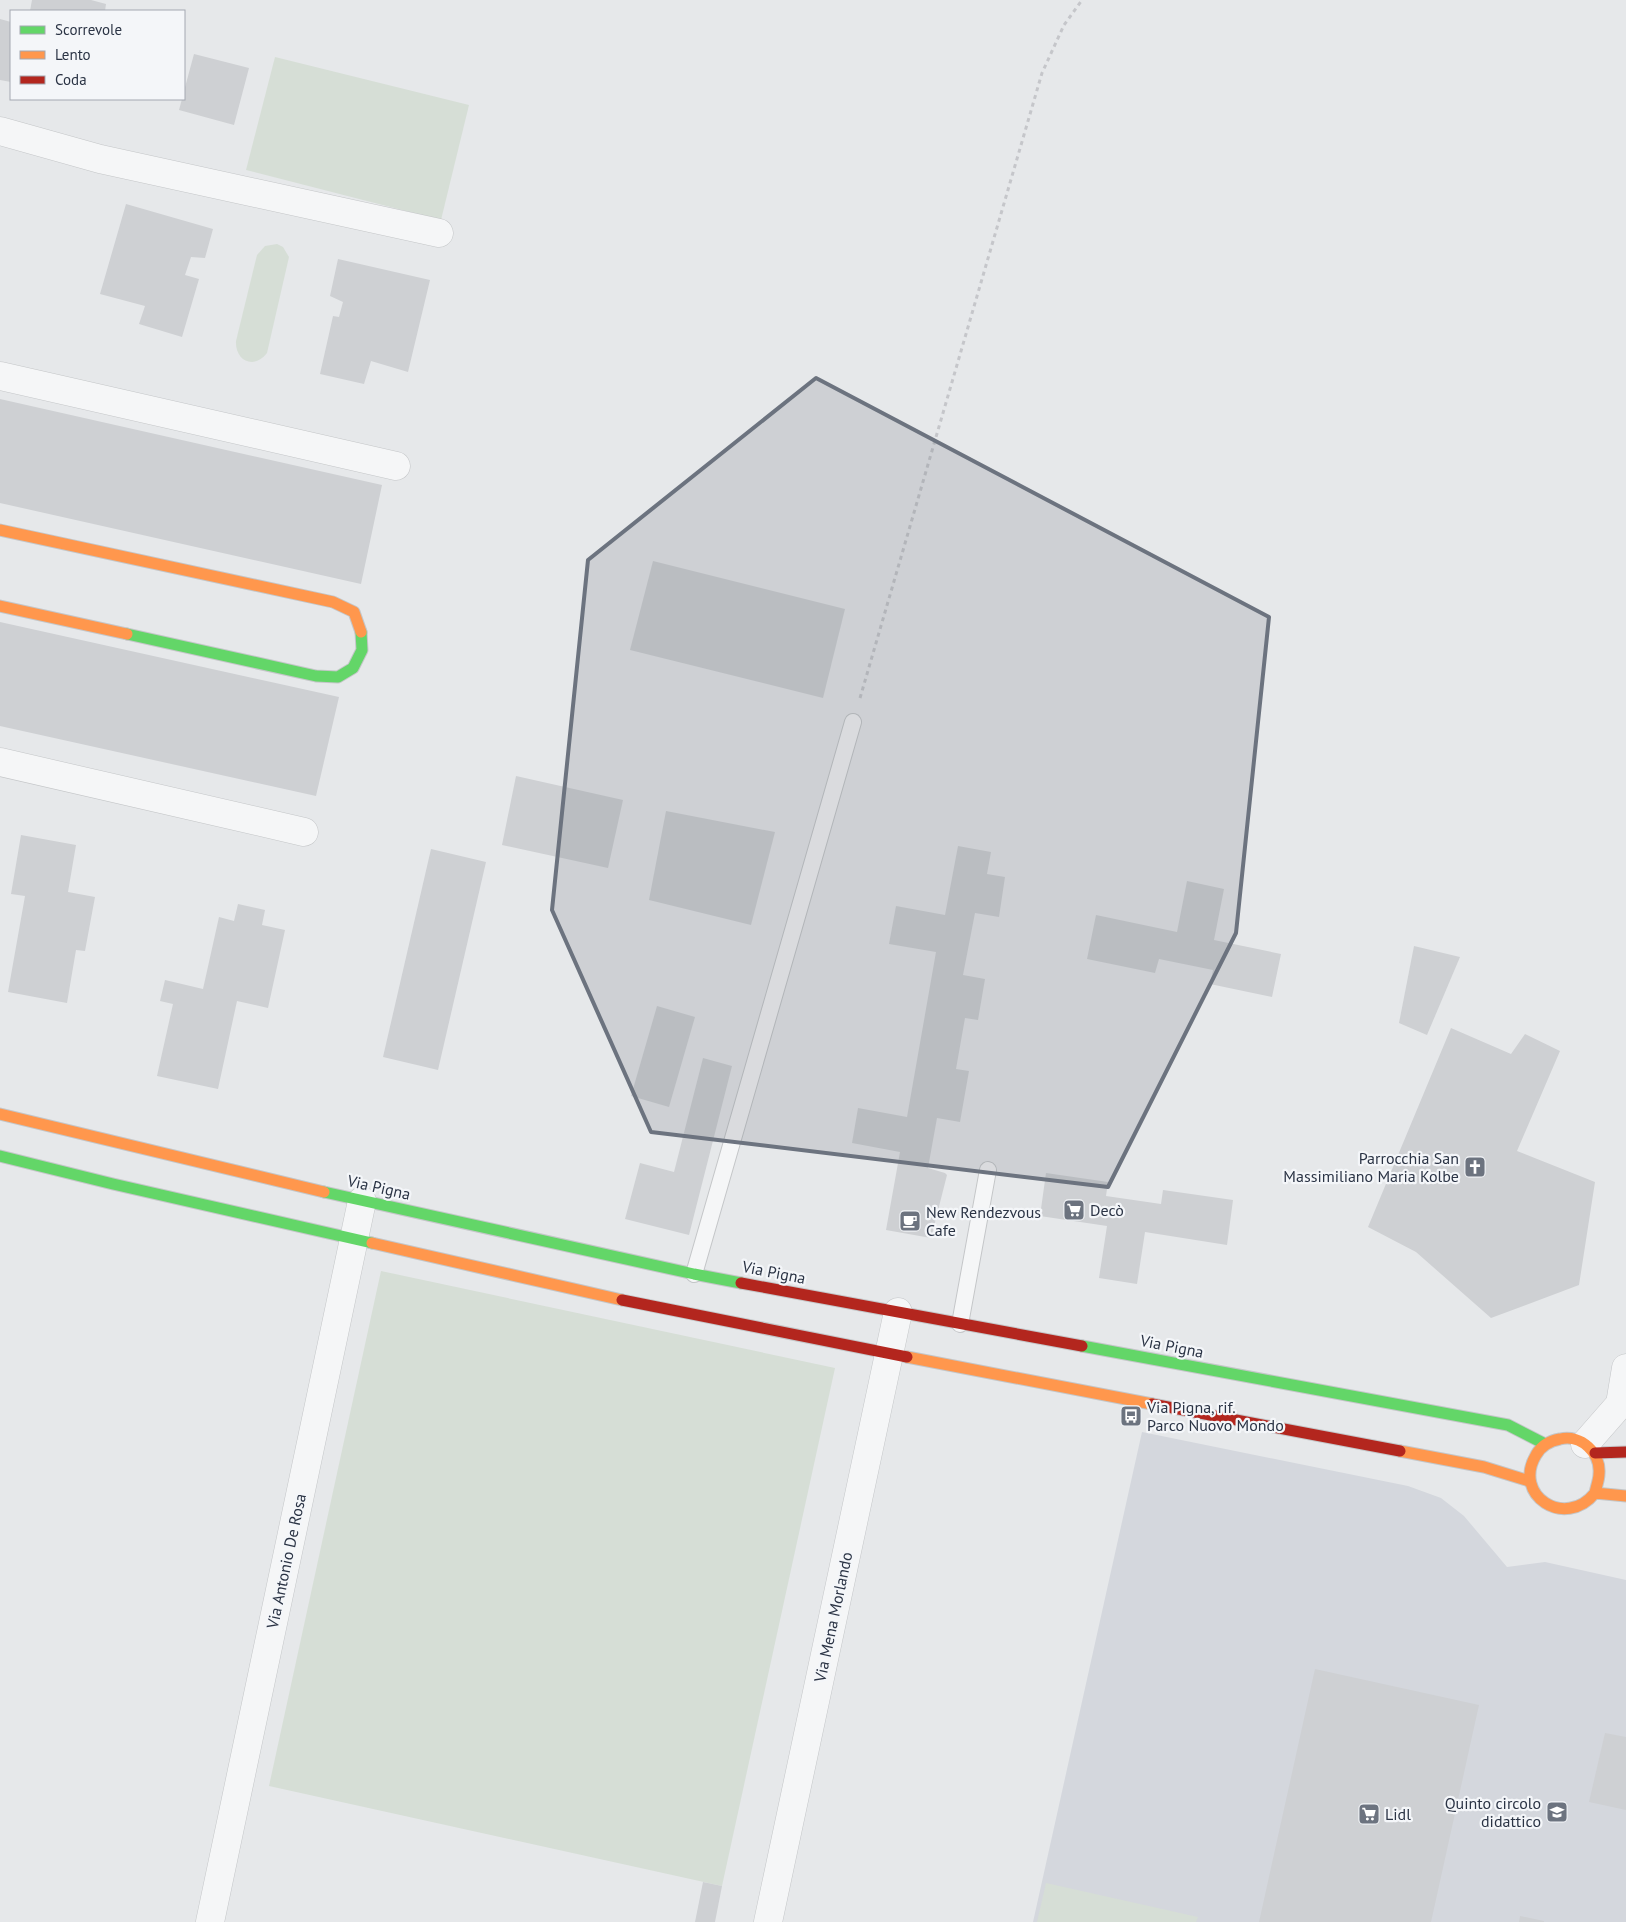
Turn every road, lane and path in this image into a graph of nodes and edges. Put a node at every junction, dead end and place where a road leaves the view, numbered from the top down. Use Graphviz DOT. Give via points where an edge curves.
graph roads {
  1 [pos="1082,0"];
  2 [pos="0,132"];
  3 [pos="438,233"];
  4 [pos="0,376"];
  5 [pos="396,466"];
  6 [pos="0,530"];
  7 [pos="0,606"];
  8 [pos="853,722"];
  9 [pos="0,762"];
  10 [pos="304,832"];
  11 [pos="0,1114"];
  12 [pos="0,1156"];
  13 [pos="988,1170"];
  14 [pos="362,1200"];
  15 [pos="353,1238"];
  16 [pos="694,1274"];
  17 [pos="898,1312"];
  18 [pos="960,1324"];
  19 [pos="889,1354"];
  20 [pos="1626,1368"];
  21 [pos="1544,1444"];
  22 [pos="1590,1448"];
  23 [pos="1626,1452"];
  24 [pos="1529,1481"];
  25 [pos="1595,1493"];
  26 [pos="1626,1496"];
  27 [pos="210,1922"];
  28 [pos="768,1922"];
  1 -- 8 [label="path" via="1064,25 1042,73"];
  2 -- 3 [label="street" via="100,159"];
  4 -- 5 [label="street"];
  6 -- 7 [label="main road" via="334,602 354,612 361,632 362,650 353,668 338,677 316,676"];
  8 -- 16 [label="lane"];
  9 -- 10 [label="street"];
  11 -- 14 [label="main road, Via Pigna"];
  12 -- 15 [label="main road"];
  13 -- 18 [label="lane"];
  14 -- 15 [label="street, Via Antonio De Rosa"];
  14 -- 16 [label="main road, Via Pigna"];
  15 -- 19 [label="main road" via="584,1292"];
  15 -- 27 [label="street, Via Antonio De Rosa"];
  16 -- 17 [label="main road, Via Pigna"];
  17 -- 18 [label="main road, Via Pigna"];
  17 -- 19 [label="street, Via Mena Morlando"];
  18 -- 21 [label="main road, Via Pigna" via="1508,1426"];
  19 -- 24 [label="main road" via="1484,1467"];
  19 -- 28 [label="street, Via Mena Morlando"];
  20 -- 22 [label="street" via="1620,1404"];
  21 -- 22 [label="main road" via="1558,1438 1572,1438"];
  21 -- 24 [label="main road" via="1534,1454"];
  22 -- 23 [label="main road"];
  22 -- 25 [label="main road" via="1600,1466 1600,1480"];
  24 -- 25 [label="main road" via="1535,1494 1558,1510 1585,1504"];
  25 -- 26 [label="main road"];
}
